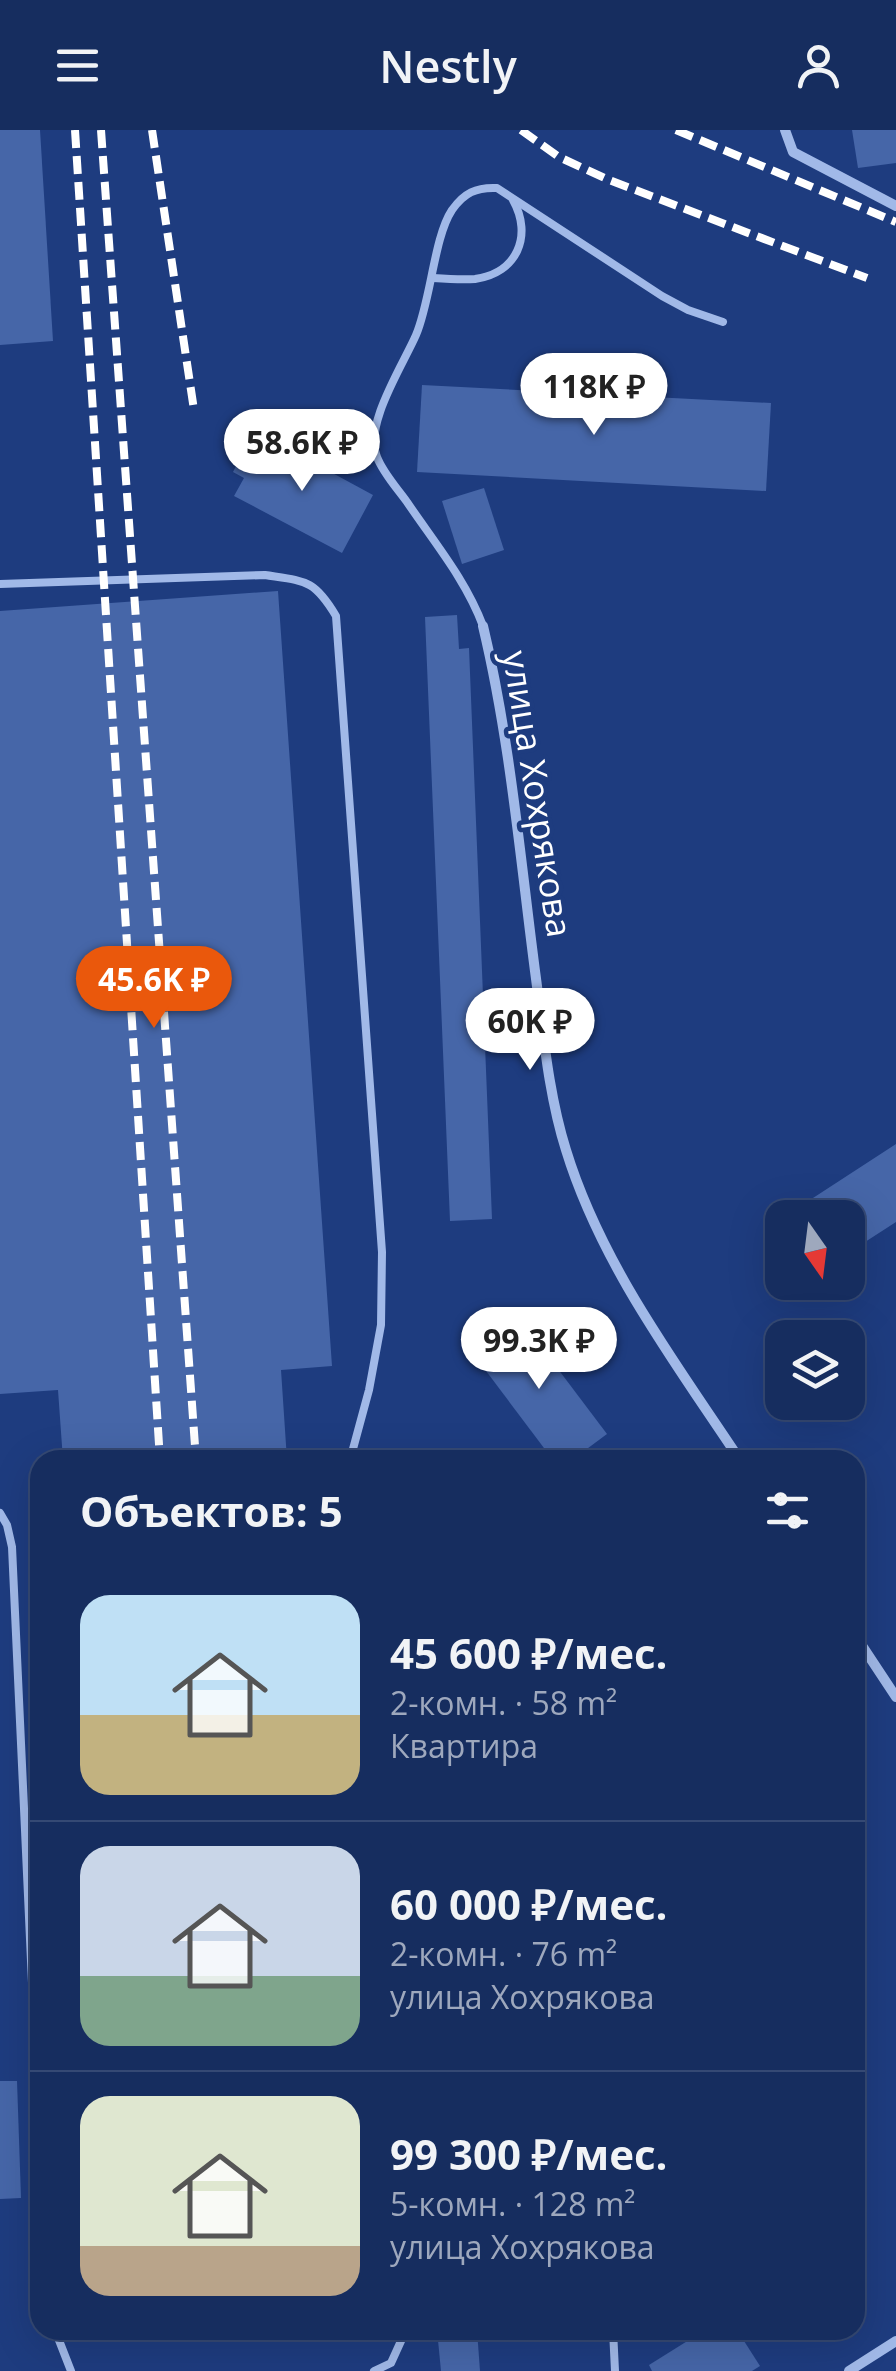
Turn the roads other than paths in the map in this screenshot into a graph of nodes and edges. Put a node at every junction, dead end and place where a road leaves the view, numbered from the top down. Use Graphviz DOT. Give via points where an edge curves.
graph roads {
  1 [pos="784,130"];
  2 [pos="511,196"];
  3 [pos="896,206"];
  4 [pos="434,278"];
  5 [pos="722,322"];
  6 [pos="0,584"];
  7 [pos="482,626"];
  8 [pos="353,1450"];
  9 [pos="734,1450"];
  10 [pos="0,1513"];
  11 [pos="865,1650"];
  12 [pos="896,1697"];
  13 [pos="30,1939"];
  14 [pos="60,2340"];
  15 [pos="401,2340"];
  16 [pos="613,2340"];
  17 [pos="896,2342"];
  18 [pos="71,2371"];
  19 [pos="374,2371"];
  20 [pos="615,2371"];
  21 [pos="848,2371"];
  1 -- 3 [label="street" via="793,152"];
  2 -- 4 [label="lane" via="479,187 464,196 445,222"];
  2 -- 4 [label="lane" via="523,228 512,262 473,279"];
  2 -- 5 [label="lane" via="662,296"];
  4 -- 7 [label="lane" via="373,442"];
  6 -- 8 [label="lane" via="265,575 316,587 336,616 382,1293 369,1390"];
  7 -- 9 [label="street, улица Хохрякова" via="499,694 544,1038 566,1149 631,1292"];
  10 -- 13 [label="lane" via="12,1547"];
  11 -- 12 [label="street"];
  14 -- 18 [label="lane"];
  15 -- 19 [label="lane" via="391,2363"];
  16 -- 20 [label="lane"];
  17 -- 21 [label="street"];
}
